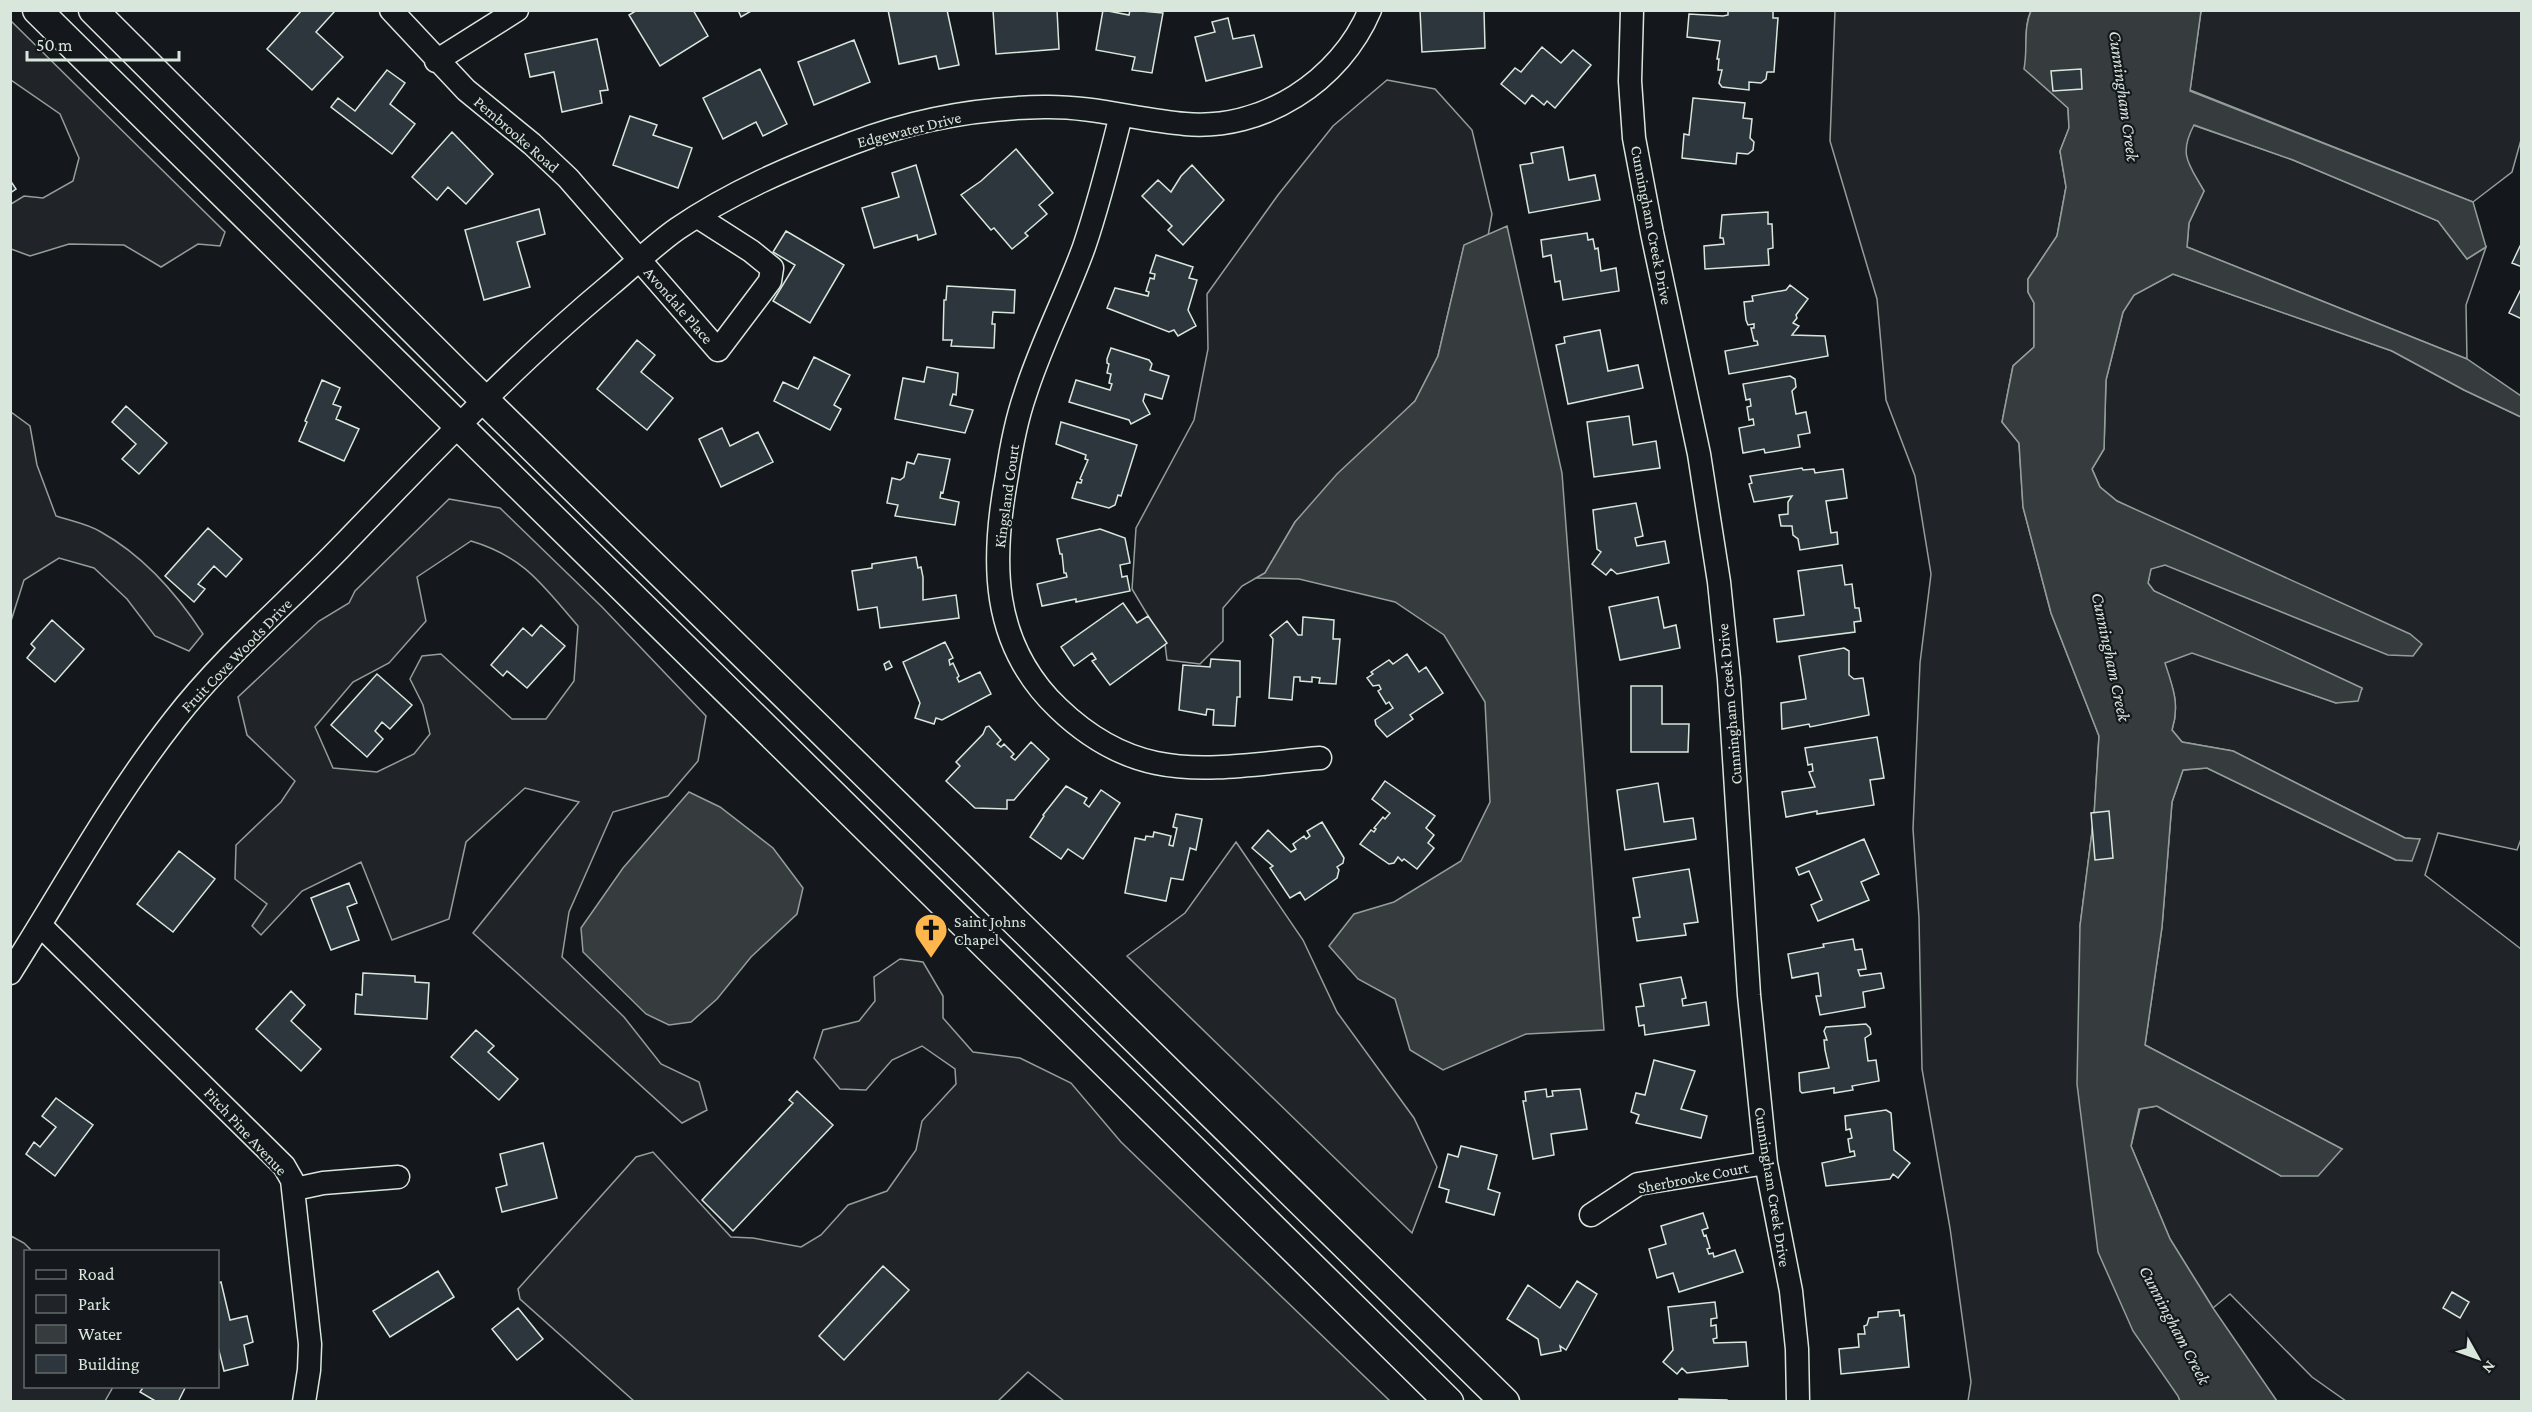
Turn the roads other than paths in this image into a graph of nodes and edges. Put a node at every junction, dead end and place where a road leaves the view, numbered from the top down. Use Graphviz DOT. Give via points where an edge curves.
graph roads {
  1 [pos="37,10"];
  2 [pos="93,10"];
  3 [pos="391,10"];
  4 [pos="517,10"];
  5 [pos="1370,10"];
  6 [pos="1632,10"];
  7 [pos="436,61"];
  8 [pos="1121,115"];
  9 [pos="698,217"];
  10 [pos="640,260"];
  11 [pos="484,400"];
  12 [pos="458,426"];
  13 [pos="1320,758"];
  14 [pos="40,925"];
  15 [pos="1047,951"];
  16 [pos="10,973"];
  17 [pos="1019,977"];
  18 [pos="1767,1163"];
  19 [pos="398,1177"];
  20 [pos="295,1189"];
  21 [pos="1591,1215"];
  22 [pos="303,1401"];
  23 [pos="1449,1401"];
  24 [pos="1505,1401"];
  25 [pos="1798,1401"];
  1 -- 12 [label="main road"];
  2 -- 11 [label="main road"];
  3 -- 7 [label="street, Pembrooke Road"];
  4 -- 7 [label="street"];
  5 -- 8 [label="street, Edgewater Drive" via="1350,46 1329,71 1304,92 1276,107 1217,124 1189,125"];
  6 -- 18 [label="street, Cunningham Creek Drive" via="1630,81 1634,138 1699,454 1719,582 1749,995"];
  7 -- 10 [label="street, Pembrooke Road" via="568,178"];
  8 -- 9 [label="street, Edgewater Drive" via="1047,107 989,111 903,127 776,175"];
  8 -- 13 [label="street, Kingsland Court" via="1083,248 1024,395 1011,448 997,548 1005,617 1017,651 1049,699 1096,740 1125,754 1156,764 1194,768"];
  9 -- 10 [label="street, Edgewater Drive"];
  9 -- 10 [label="street, Avondale Place" via="772,268 770,282 718,350"];
  10 -- 11 [label="street, Edgewater Drive" via="574,315"];
  11 -- 12 [label="street, Fruit Cove Woods Drive"];
  11 -- 15 [label="main road"];
  12 -- 14 [label="street, Fruit Cove Woods Drive" via="216,672 175,719 117,801"];
  12 -- 17 [label="main road"];
  14 -- 16 [label="street, Fruit Cove Woods Drive"];
  14 -- 20 [label="street, Pitch Pine Avenue" via="284,1166"];
  15 -- 17 [label="main road"];
  15 -- 24 [label="main road"];
  17 -- 23 [label="main road"];
  18 -- 21 [label="street, Sherbrooke Court" via="1638,1184"];
  18 -- 25 [label="street, Cunningham Creek Drive" via="1791,1292"];
  19 -- 20 [label="street"];
  20 -- 22 [label="street, Pitch Pine Avenue" via="310,1344"];
}
